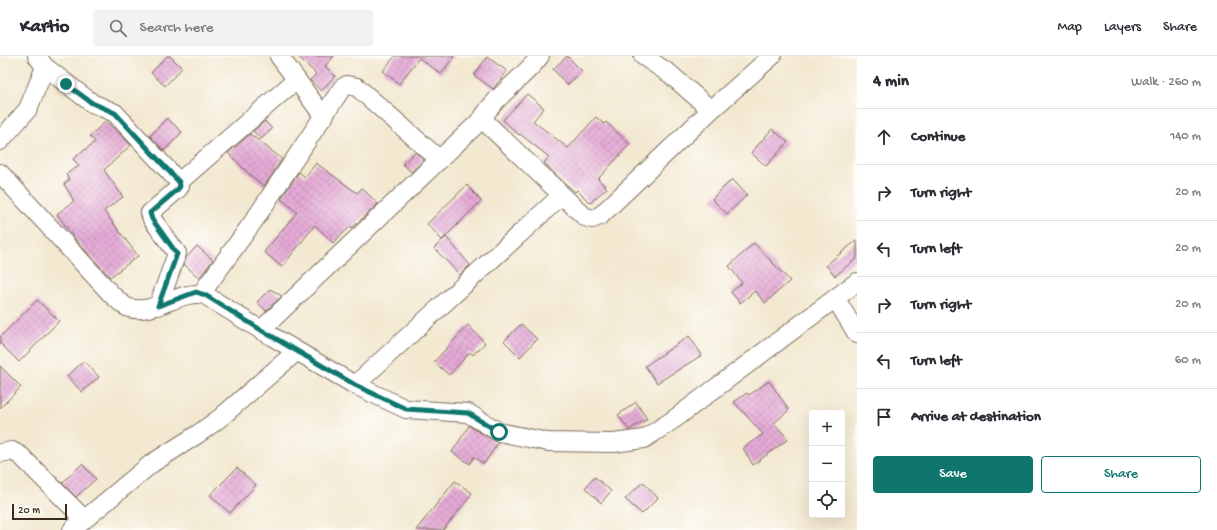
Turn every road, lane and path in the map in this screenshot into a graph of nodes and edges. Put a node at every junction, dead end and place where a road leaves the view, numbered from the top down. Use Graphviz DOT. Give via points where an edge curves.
graph roads {
  1 [pos="279,56"];
  2 [pos="540,56"];
  3 [pos="643,56"];
  4 [pos="772,56"];
  5 [pos="41,62"];
  6 [pos="296,80"];
  7 [pos="711,110"];
  8 [pos="324,117"];
  9 [pos="482,119"];
  10 [pos="0,141"];
  11 [pos="440,160"];
  12 [pos="0,173"];
  13 [pos="179,182"];
  14 [pos="562,194"];
  15 [pos="857,282"];
  16 [pos="201,294"];
  17 [pos="836,299"];
  18 [pos="158,306"];
  19 [pos="261,330"];
  20 [pos="857,334"];
  21 [pos="297,351"];
  22 [pos="355,385"];
  23 [pos="0,453"];
  24 [pos="78,524"];
  1 -- 6 [label="street"];
  2 -- 9 [label="street" via="523,76 490,105"];
  3 -- 7 [label="street" via="670,74"];
  4 -- 7 [label="street"];
  5 -- 10 [label="street" via="28,108"];
  5 -- 13 [label="street" via="92,103 115,113"];
  6 -- 8 [label="street"];
  6 -- 13 [label="street"];
  7 -- 14 [label="street" via="600,216 592,219 585,217"];
  8 -- 11 [label="street" via="342,88 347,85 357,87"];
  8 -- 16 [label="street"];
  9 -- 11 [label="street"];
  9 -- 14 [label="street"];
  11 -- 19 [label="street"];
  12 -- 18 [label="street" via="112,295 128,307 141,310"];
  13 -- 18 [label="street" via="178,189 150,213 177,254"];
  14 -- 22 [label="street"];
  15 -- 17 [label="street"];
  16 -- 18 [label="street" via="196,292"];
  16 -- 19 [label="street"];
  17 -- 20 [label="street"];
  17 -- 22 [label="street" via="644,439 613,443 548,442 499,432 468,413 406,409"];
  19 -- 21 [label="street"];
  21 -- 22 [label="street"];
  21 -- 24 [label="street" via="220,418 151,464"];
  23 -- 24 [label="street" via="12,451 21,456"];
}
